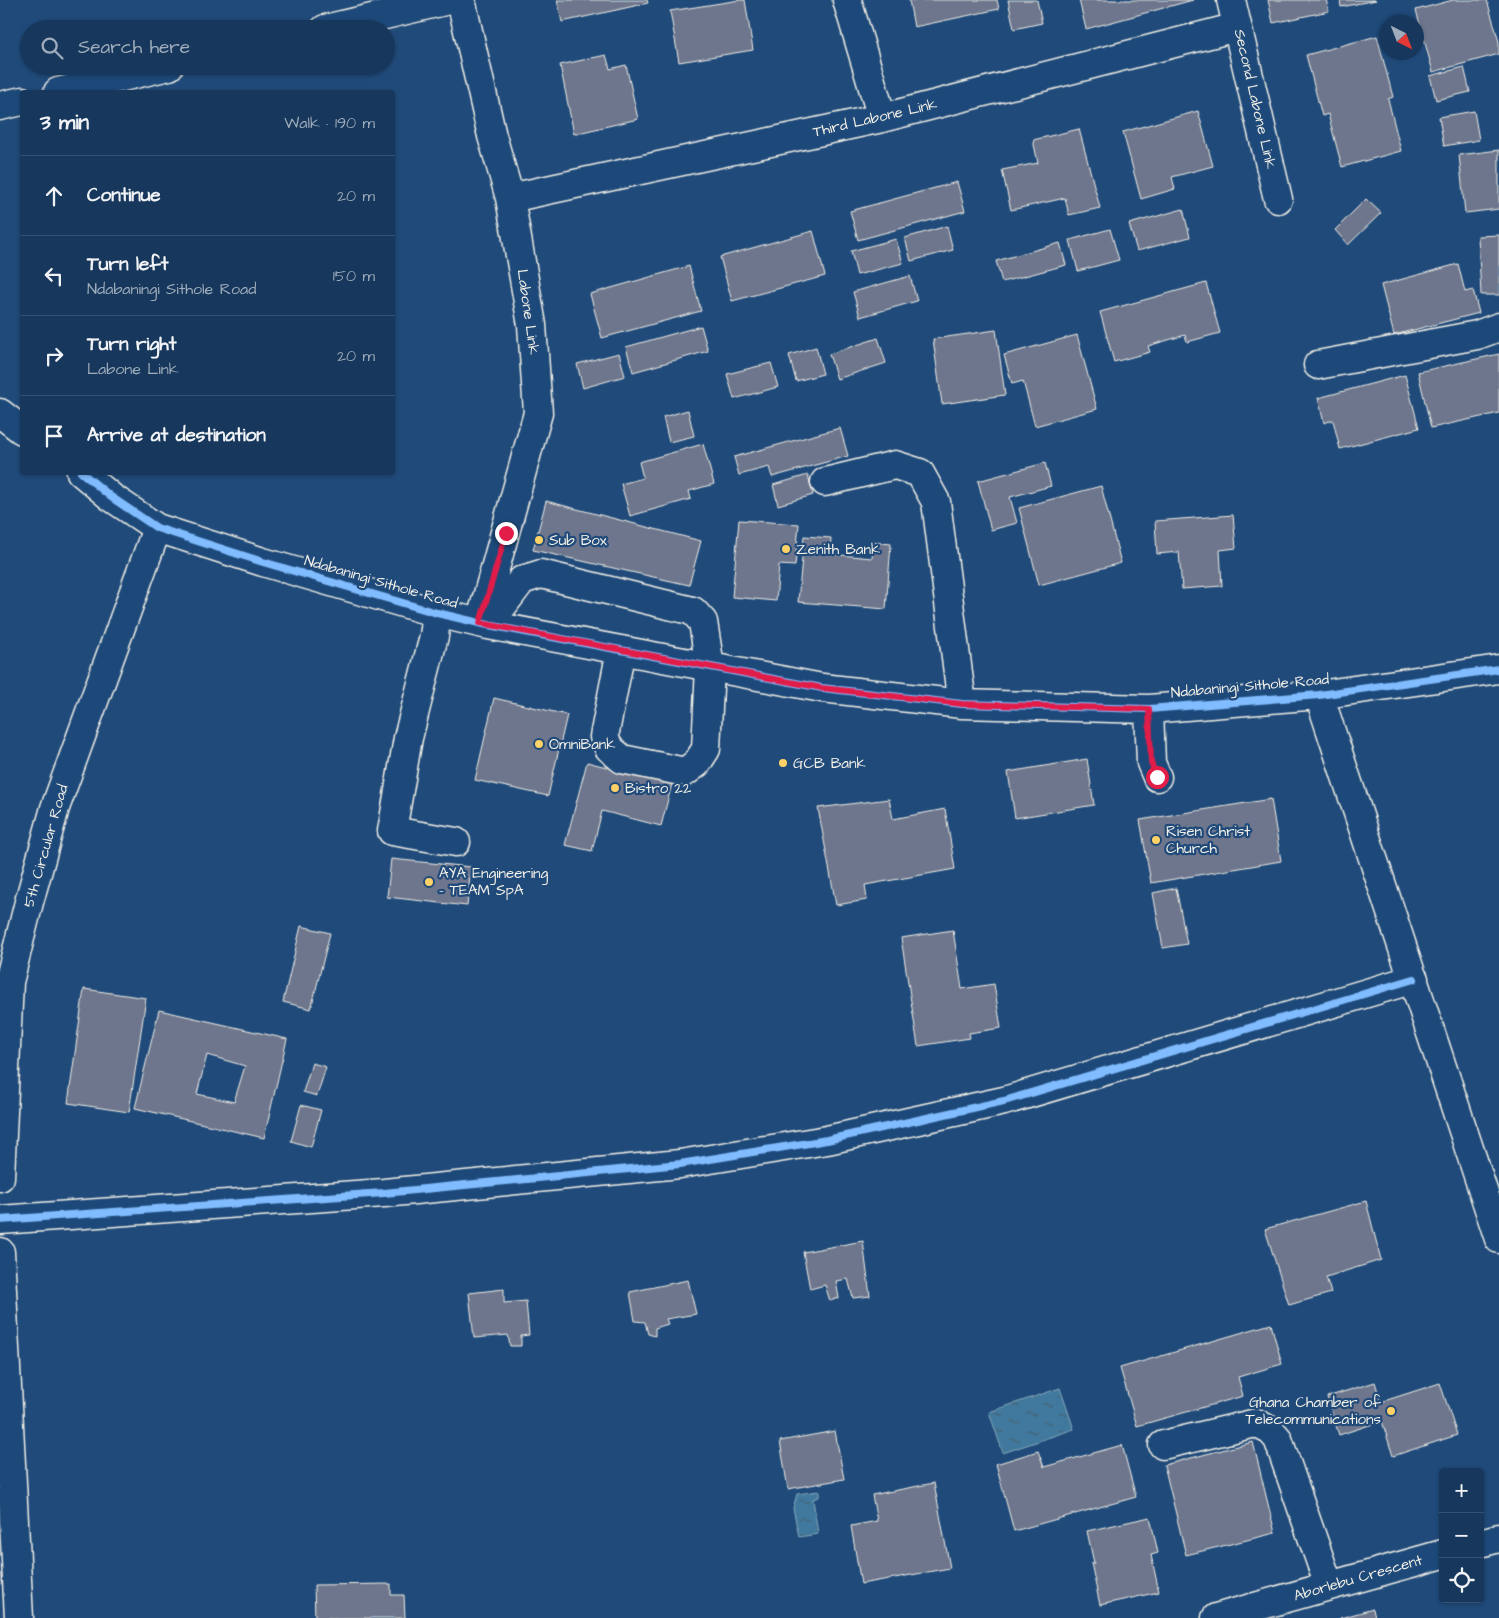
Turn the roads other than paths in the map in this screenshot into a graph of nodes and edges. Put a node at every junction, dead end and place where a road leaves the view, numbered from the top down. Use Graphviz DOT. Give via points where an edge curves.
graph roads {
  1 [pos="449,0"];
  2 [pos="460,0"];
  3 [pos="847,0"];
  4 [pos="1231,0"];
  5 [pos="363,20"];
  6 [pos="1237,28"];
  7 [pos="131,75"];
  8 [pos="67,90"];
  9 [pos="20,101"];
  10 [pos="0,106"];
  11 [pos="882,118"];
  12 [pos="510,198"];
  13 [pos="1278,199"];
  14 [pos="1499,327"];
  15 [pos="1318,365"];
  16 [pos="0,413"];
  17 [pos="20,428"];
  18 [pos="85,475"];
  19 [pos="825,482"];
  20 [pos="157,528"];
  21 [pos="437,613"];
  22 [pos="484,624"];
  23 [pos="621,650"];
  24 [pos="710,667"];
  25 [pos="1499,669"];
  26 [pos="1319,695"];
  27 [pos="962,704"];
  28 [pos="1149,709"];
  29 [pos="1157,777"];
  30 [pos="456,842"];
  31 [pos="1414,978"];
  32 [pos="0,1177"];
  33 [pos="0,1220"];
  34 [pos="1498,1230"];
  35 [pos="0,1252"];
  36 [pos="4,1387"];
  37 [pos="1163,1445"];
  38 [pos="1499,1538"];
  39 [pos="1484,1542"];
  40 [pos="1439,1555"];
  41 [pos="1329,1586"];
  42 [pos="19,1618"];
  43 [pos="1216,1618"];
  1 -- 5 [label="street"];
  2 -- 12 [label="street, Labone Link"];
  3 -- 11 [label="street"];
  4 -- 6 [label="street, Second Labone Link"];
  6 -- 11 [label="street, Third Labone Link"];
  6 -- 13 [label="street, Second Labone Link"];
  7 -- 8 [label="street"];
  9 -- 10 [label="street"];
  11 -- 12 [label="street, Third Labone Link"];
  12 -- 22 [label="street, Labone Link" via="532,325 538,413"];
  14 -- 15 [label="street" via="1477,335"];
  16 -- 17 [label="street"];
  18 -- 20 [label="street, Ndabaningi Sithole Road"];
  19 -- 27 [label="street" via="895,465 920,473 936,502"];
  20 -- 21 [label="street, Ndabaningi Sithole Road"];
  20 -- 32 [label="street, 5th Circular Road" via="55,808 26,911 9,982"];
  21 -- 22 [label="street, Ndabaningi Sithole Road"];
  21 -- 30 [label="street" via="408,738 392,831"];
  22 -- 23 [label="street, Ndabaningi Sithole Road"];
  22 -- 24 [label="street" via="522,580 541,574 692,612 703,622"];
  23 -- 24 [label="street, Ndabaningi Sithole Road"];
  23 -- 24 [label="street" via="604,738 622,760 685,772 697,763 706,749"];
  24 -- 27 [label="street, Ndabaningi Sithole Road" via="822,688"];
  25 -- 26 [label="street, Ndabaningi Sithole Road"];
  26 -- 28 [label="street, Ndabaningi Sithole Road"];
  26 -- 31 [label="street"];
  27 -- 28 [label="street, Ndabaningi Sithole Road"];
  28 -- 29 [label="street" via="1151,763"];
  31 -- 33 [label="street" via="1004,1101 827,1140 680,1164 394,1192"];
  31 -- 34 [label="street"];
  35 -- 36 [label="street"];
  36 -- 42 [label="street"];
  37 -- 41 [label="street" via="1256,1423 1271,1431 1278,1439"];
  38 -- 39 [label="street"];
  40 -- 41 [label="street, Aborlebu Crescent"];
  41 -- 43 [label="street, Aborlebu Crescent"];
}
